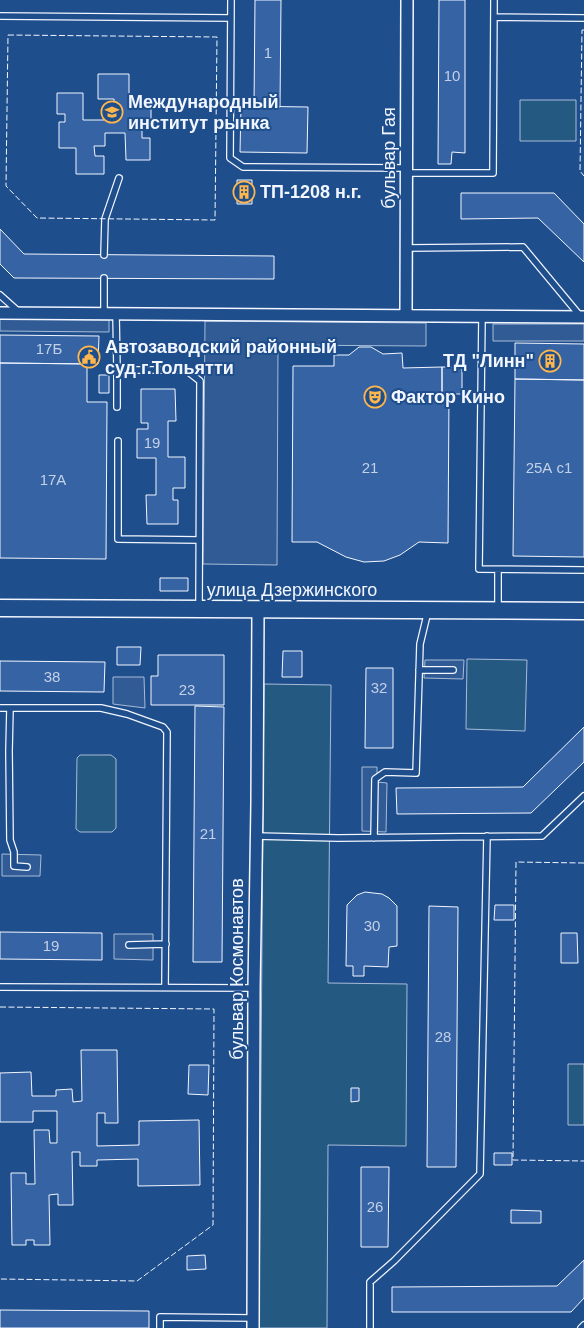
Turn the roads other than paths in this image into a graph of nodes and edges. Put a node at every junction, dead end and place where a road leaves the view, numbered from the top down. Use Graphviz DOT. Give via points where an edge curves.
graph roads {
  1 [pos="231,0"];
  2 [pos="407,0"];
  3 [pos="494,0"];
  4 [pos="0,16"];
  5 [pos="231,18"];
  6 [pos="494,18"];
  7 [pos="584,18"];
  8 [pos="407,171"];
  9 [pos="119,178"];
  10 [pos="406,248"];
  11 [pos="104,255"];
  12 [pos="104,278"];
  13 [pos="0,295"];
  14 [pos="0,313"];
  15 [pos="21,313"];
  16 [pos="110,314"];
  17 [pos="406,316"];
  18 [pos="482,316"];
  19 [pos="582,317"];
  20 [pos="117,370"];
  21 [pos="118,407"];
  22 [pos="118,441"];
  23 [pos="199,540"];
  24 [pos="498,570"];
  25 [pos="584,570"];
  26 [pos="0,608"];
  27 [pos="199,610"];
  28 [pos="258,610"];
  29 [pos="428,611"];
  30 [pos="498,611"];
  31 [pos="584,611"];
  32 [pos="419,670"];
  33 [pos="453,670"];
  34 [pos="0,708"];
  35 [pos="10,708"];
  36 [pos="584,796"];
  37 [pos="256,836"];
  38 [pos="487,836"];
  39 [pos="374,838"];
  40 [pos="27,867"];
  41 [pos="166,944"];
  42 [pos="129,945"];
  43 [pos="0,987"];
  44 [pos="165,987"];
  45 [pos="254,988"];
  46 [pos="253,1323"];
  47 [pos="160,1328"];
  48 [pos="370,1328"];
  1 -- 5 [label="lane"];
  2 -- 8 [label="street, бульвар Гая"];
  3 -- 6 [label="lane"];
  4 -- 5 [label="lane"];
  5 -- 8 [label="lane" via="230,158 243,167"];
  6 -- 7 [label="lane"];
  6 -- 8 [label="lane" via="493,173"];
  8 -- 10 [label="street, бульвар Гая"];
  9 -- 11 [label="lane" via="105,219"];
  10 -- 17 [label="street, бульвар Гая"];
  10 -- 19 [label="lane" via="523,247"];
  12 -- 16 [label="lane"];
  13 -- 15 [label="lane"];
  14 -- 15 [label="street"];
  15 -- 16 [label="street"];
  16 -- 17 [label="street"];
  16 -- 20 [label="lane"];
  17 -- 18 [label="street"];
  18 -- 19 [label="street"];
  18 -- 24 [label="lane" via="479,569"];
  20 -- 21 [label="lane"];
  20 -- 23 [label="lane" via="186,370 200,381"];
  22 -- 23 [label="lane" via="118,539"];
  23 -- 27 [label="lane"];
  24 -- 25 [label="lane"];
  24 -- 30 [label="lane"];
  26 -- 27 [label="main road, улица Дзержинского"];
  27 -- 28 [label="main road, улица Дзержинского"];
  28 -- 29 [label="main road, улица Дзержинского"];
  28 -- 37 [label="street, бульвар Космонавтов"];
  29 -- 30 [label="main road, улица Дзержинского"];
  29 -- 32 [label="lane" via="420,644"];
  30 -- 31 [label="main road, улица Дзержинского"];
  32 -- 33 [label="lane"];
  32 -- 39 [label="lane" via="416,773 385,772 374,779"];
  34 -- 35 [label="lane"];
  35 -- 40 [label="lane" via="10,840 14,866"];
  35 -- 41 [label="lane" via="101,708 163,727 167,732"];
  36 -- 38 [label="lane" via="542,836"];
  37 -- 39 [label="lane"];
  37 -- 45 [label="street, бульвар Космонавтов"];
  38 -- 39 [label="lane"];
  38 -- 48 [label="lane" via="480,1174 370,1282"];
  41 -- 42 [label="lane"];
  41 -- 44 [label="lane"];
  43 -- 44 [label="lane"];
  44 -- 45 [label="lane"];
  45 -- 46 [label="street, бульвар Космонавтов"];
  46 -- 47 [label="lane" via="160,1317"];
}
